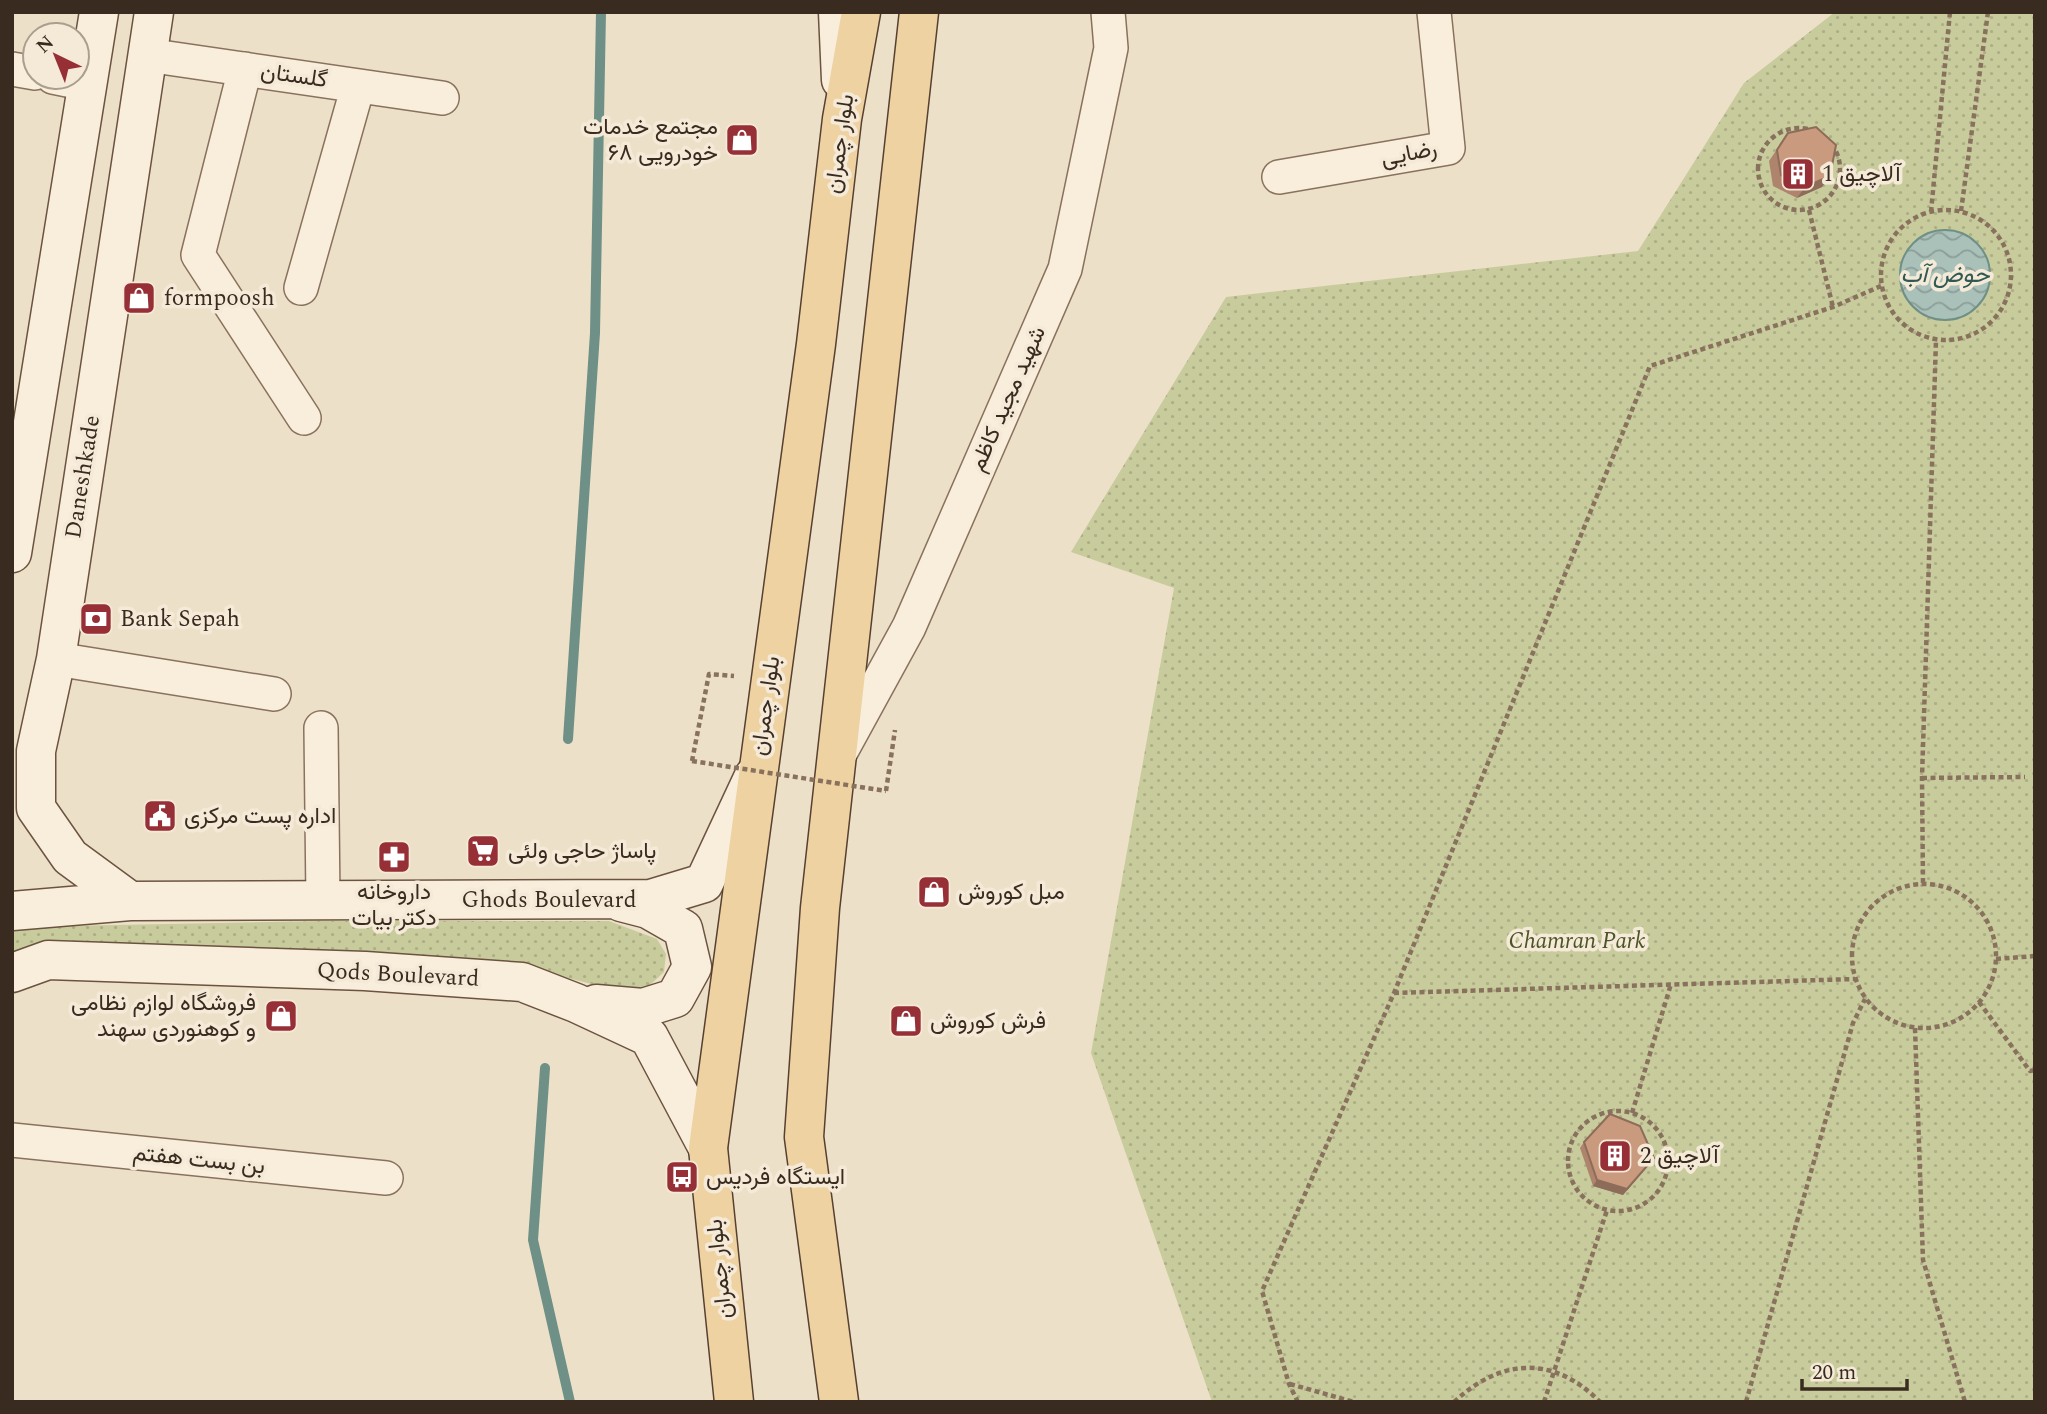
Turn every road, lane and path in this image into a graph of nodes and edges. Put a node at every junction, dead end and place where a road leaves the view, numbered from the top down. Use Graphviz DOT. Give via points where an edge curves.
graph roads {
  1 [pos="99,12"];
  2 [pos="154,12"];
  3 [pos="838,12"];
  4 [pos="862,12"];
  5 [pos="919,12"];
  6 [pos="1108,12"];
  7 [pos="1434,12"];
  8 [pos="1950,12"];
  9 [pos="1988,12"];
  10 [pos="91,31"];
  11 [pos="147,55"];
  12 [pos="244,69"];
  13 [pos="358,86"];
  14 [pos="69,91"];
  15 [pos="442,98"];
  16 [pos="842,119"];
  17 [pos="1279,177"];
  18 [pos="1809,210"];
  19 [pos="1961,211"];
  20 [pos="1931,212"];
  21 [pos="1881,286"];
  22 [pos="301,288"];
  23 [pos="1833,307"];
  24 [pos="1936,340"];
  25 [pos="24,416"];
  26 [pos="304,418"];
  27 [pos="12,553"];
  28 [pos="56,659"];
  29 [pos="709,674"];
  30 [pos="274,694"];
  31 [pos="321,728"];
  32 [pos="835,763"];
  33 [pos="758,768"];
  34 [pos="2025,777"];
  35 [pos="1922,778"];
  36 [pos="886,791"];
  37 [pos="1923,883"];
  38 [pos="609,899"];
  39 [pos="323,900"];
  40 [pos="130,901"];
  41 [pos="12,911"];
  42 [pos="2035,956"];
  43 [pos="1996,959"];
  44 [pos="12,973"];
  45 [pos="1855,979"];
  46 [pos="1671,984"];
  47 [pos="1394,993"];
  48 [pos="1865,999"];
  49 [pos="1979,1002"];
  50 [pos="576,1003"];
  51 [pos="1915,1027"];
  52 [pos="2035,1070"];
  53 [pos="1632,1113"];
  54 [pos="12,1140"];
  55 [pos="708,1148"];
  56 [pos="386,1178"];
  57 [pos="1607,1210"];
  58 [pos="1555,1371"];
  59 [pos="1289,1384"];
  60 [pos="734,1402"];
  61 [pos="839,1402"];
  62 [pos="1298,1402"];
  63 [pos="1354,1402"];
  64 [pos="1454,1402"];
  65 [pos="1544,1402"];
  66 [pos="1600,1402"];
  67 [pos="1746,1402"];
  68 [pos="1965,1402"];
  1 -- 10 [label="main road"];
  2 -- 11 [label="main road, Daneshkade"];
  3 -- 16 [label="main road"];
  4 -- 16 [label="main road, بلوار چمران"];
  5 -- 32 [label="main road"];
  6 -- 32 [label="street, شهید مجید کاظم" via="1111,48 1065,269 909,627"];
  7 -- 17 [label="street, رضایی" via="1448,148"];
  8 -- 20 [label="path"];
  9 -- 19 [label="path"];
  11 -- 12 [label="street, گلستان"];
  11 -- 28 [label="main road, Daneshkade"];
  12 -- 13 [label="street, گلستان"];
  12 -- 26 [label="street" via="198,255"];
  13 -- 15 [label="street, گلستان"];
  13 -- 22 [label="street"];
  14 -- 25 [label="main road"];
  16 -- 33 [label="main road, بلوار چمران"];
  18 -- 18 [label="path" via="1821,205 1838,184 1839,158 1834,146 1814,130 1786,130 1764,148 1758,174 1762,188 1782,207"];
  18 -- 23 [label="path"];
  19 -- 20 [label="path"];
  19 -- 24 [label="path" via="1982,220 1998,235 2009,255 2010,288 1996,318 1979,332 1958,340"];
  20 -- 21 [label="path" via="1898,231 1881,267"];
  21 -- 23 [label="path"];
  21 -- 24 [label="path" via="1900,322 1916,334"];
  23 -- 47 [label="path" via="1650,366"];
  24 -- 35 [label="path"];
  25 -- 27 [label="main road"];
  28 -- 30 [label="street"];
  28 -- 40 [label="main road, Daneshkade" via="36,751 36,808 70,857"];
  29 -- 36 [label="path, bridge" via="692,761"];
  31 -- 39 [label="street"];
  32 -- 61 [label="main road" via="804,1138"];
  33 -- 38 [label="main road, Ghods Boulevard" via="704,883 651,899"];
  33 -- 55 [label="main road, بلوار چمران"];
  34 -- 35 [label="path"];
  35 -- 37 [label="path"];
  37 -- 43 [label="path" via="1967,897 1983,914 1993,935"];
  37 -- 45 [label="path" via="1900,887 1864,914 1851,956"];
  38 -- 39 [label="main road, Ghods Boulevard"];
  38 -- 50 [label="main road" via="648,909 683,929 692,967 674,998 643,1008"];
  39 -- 40 [label="main road, Ghods Boulevard"];
  40 -- 41 [label="main road, Ghods Boulevard"];
  42 -- 43 [label="path"];
  43 -- 49 [label="path" via="1991,982"];
  44 -- 50 [label="main road, Qods Boulevard" via="48,960 365,971 522,982"];
  45 -- 46 [label="path"];
  45 -- 48 [label="path"];
  46 -- 47 [label="path"];
  46 -- 53 [label="path"];
  47 -- 59 [label="path" via="1262,1291"];
  48 -- 51 [label="path" via="1896,1023"];
  48 -- 67 [label="path" via="1853,1023"];
  49 -- 51 [label="path" via="1961,1017 1939,1026"];
  49 -- 52 [label="path" via="2030,1071"];
  50 -- 55 [label="main road, Qods Boulevard" via="649,1037"];
  51 -- 68 [label="path" via="1923,1261"];
  53 -- 57 [label="path" via="1659,1132 1668,1165 1654,1195 1640,1205"];
  53 -- 57 [label="path" via="1601,1114 1576,1133 1570,1148 1568,1164 1580,1194"];
  54 -- 56 [label="street, بن بست هفتم"];
  55 -- 60 [label="main road, بلوار چمران"];
  57 -- 58 [label="path"];
  58 -- 64 [label="path" via="1528,1367 1500,1371 1475,1383"];
  58 -- 65 [label="path"];
  58 -- 66 [label="path" via="1584,1385"];
  59 -- 62 [label="path"];
  59 -- 63 [label="path"];
}
